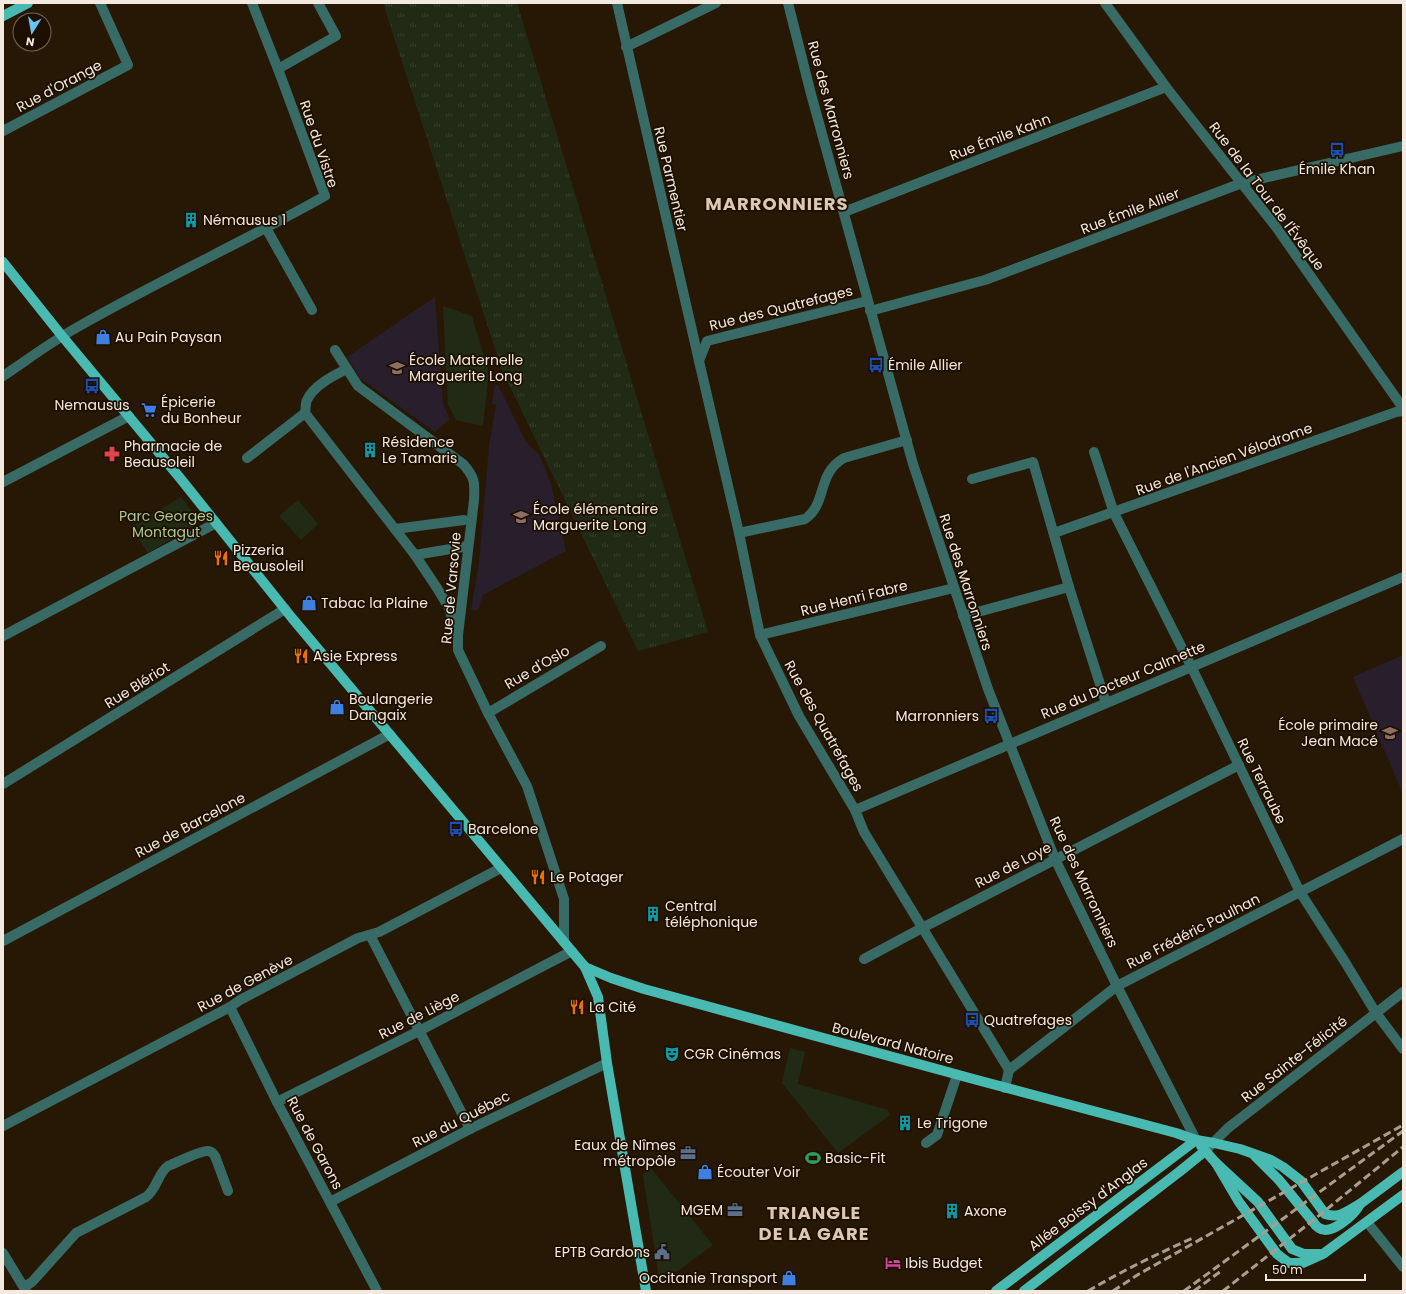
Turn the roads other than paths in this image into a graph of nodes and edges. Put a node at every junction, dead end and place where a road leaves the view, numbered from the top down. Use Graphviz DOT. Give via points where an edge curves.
graph roads {
  1 [pos="28,3"];
  2 [pos="100,3"];
  3 [pos="252,3"];
  4 [pos="318,3"];
  5 [pos="617,3"];
  6 [pos="716,3"];
  7 [pos="788,3"];
  8 [pos="1105,3"];
  9 [pos="4,16"];
  10 [pos="626,47"];
  11 [pos="278,69"];
  12 [pos="1166,87"];
  13 [pos="3,131"];
  14 [pos="1403,146"];
  15 [pos="1242,184"];
  16 [pos="844,212"];
  17 [pos="266,228"];
  18 [pos="3,262"];
  19 [pos="869,306"];
  20 [pos="312,310"];
  21 [pos="62,336"];
  22 [pos="335,350"];
  23 [pos="699,361"];
  24 [pos="347,369"];
  25 [pos="3,376"];
  26 [pos="1403,408"];
  27 [pos="1403,411"];
  28 [pos="305,413"];
  29 [pos="129,416"];
  30 [pos="907,440"];
  31 [pos="1094,452"];
  32 [pos="247,458"];
  33 [pos="972,480"];
  34 [pos="3,482"];
  35 [pos="1114,513"];
  36 [pos="464,520"];
  37 [pos="216,523"];
  38 [pos="395,529"];
  39 [pos="739,533"];
  40 [pos="1054,534"];
  41 [pos="468,546"];
  42 [pos="415,555"];
  43 [pos="1403,577"];
  44 [pos="1069,587"];
  45 [pos="954,588"];
  46 [pos="285,609"];
  47 [pos="963,616"];
  48 [pos="458,635"];
  49 [pos="760,635"];
  50 [pos="3,636"];
  51 [pos="601,646"];
  52 [pos="1191,666"];
  53 [pos="1106,703"];
  54 [pos="488,713"];
  55 [pos="390,734"];
  56 [pos="1009,744"];
  57 [pos="1239,765"];
  58 [pos="3,784"];
  59 [pos="855,810"];
  60 [pos="1403,839"];
  61 [pos="1055,859"];
  62 [pos="501,868"];
  63 [pos="1300,892"];
  64 [pos="922,928"];
  65 [pos="370,935"];
  66 [pos="3,941"];
  67 [pos="564,942"];
  68 [pos="572,951"];
  69 [pos="864,959"];
  70 [pos="585,967"];
  71 [pos="1117,986"];
  72 [pos="1403,992"];
  73 [pos="230,1007"];
  74 [pos="1376,1013"];
  75 [pos="419,1031"];
  76 [pos="1403,1050"];
  77 [pos="607,1063"];
  78 [pos="1009,1070"];
  79 [pos="957,1075"];
  80 [pos="1005,1088"];
  81 [pos="277,1102"];
  82 [pos="3,1126"];
  83 [pos="470,1129"];
  84 [pos="1196,1140"];
  85 [pos="926,1143"];
  86 [pos="1214,1143"];
  87 [pos="1205,1151"];
  88 [pos="1254,1154"];
  89 [pos="1216,1163"];
  90 [pos="1403,1172"];
  91 [pos="228,1191"];
  92 [pos="1403,1195"];
  93 [pos="330,1202"];
  94 [pos="1360,1204"];
  95 [pos="1367,1222"];
  96 [pos="3,1253"];
  97 [pos="1323,1254"];
  98 [pos="1403,1267"];
  99 [pos="25,1289"];
  100 [pos="377,1291"];
  101 [pos="646,1291"];
  102 [pos="996,1291"];
  103 [pos="1024,1291"];
  1 -- 9 [label="main road"];
  2 -- 13 [label="street, Rue d'Orange" via="128,65"];
  3 -- 11 [label="street, Rue du Vistre"];
  4 -- 11 [label="street" via="336,36"];
  5 -- 10 [label="street, Rue Parmentier"];
  6 -- 10 [label="street"];
  7 -- 16 [label="street, Rue des Marronniers"];
  8 -- 12 [label="street, Rue de la Tour de l'Évêque"];
  10 -- 23 [label="street, Rue Parmentier"];
  11 -- 17 [label="street, Rue du Vistre" via="325,196"];
  12 -- 15 [label="street, Rue de la Tour de l'Évêque"];
  12 -- 16 [label="street, Rue Émile Kahn"];
  14 -- 15 [label="street, Rue Émile Allier"];
  15 -- 19 [label="street, Rue Émile Allier" via="985,280"];
  15 -- 26 [label="street, Rue de la Tour de l'Évêque" via="1276,227"];
  16 -- 19 [label="street, Rue des Marronniers"];
  17 -- 20 [label="street"];
  17 -- 21 [label="street, Rue du Vistre" via="168,277"];
  18 -- 21 [label="main road"];
  19 -- 23 [label="street, Rue des Quatrefages" via="707,341"];
  19 -- 30 [label="street, Rue des Marronniers"];
  21 -- 25 [label="street, Rue du Vistre"];
  21 -- 29 [label="main road"];
  22 -- 24 [label="street, Rue de Varsovie"];
  23 -- 39 [label="street, Rue des Quatrefages"];
  24 -- 28 [label="street" via="325,380 316,389 306,401"];
  24 -- 41 [label="street, Rue de Varsovie" via="358,386 463,464 472,474 475,486"];
  27 -- 35 [label="street, Rue de l'Ancien Vélodrome"];
  28 -- 32 [label="street"];
  28 -- 38 [label="street"];
  29 -- 34 [label="street"];
  29 -- 37 [label="main road"];
  30 -- 39 [label="street" via="837,462 830,469 815,510 805,519"];
  30 -- 45 [label="street, Rue des Marronniers"];
  31 -- 35 [label="street, Rue Terraube"];
  33 -- 40 [label="street" via="1032,462"];
  35 -- 40 [label="street, Rue de l'Ancien Vélodrome"];
  35 -- 52 [label="street, Rue Terraube"];
  36 -- 38 [label="street"];
  37 -- 46 [label="main road"];
  37 -- 50 [label="street"];
  38 -- 42 [label="street"];
  39 -- 49 [label="street, Rue des Quatrefages"];
  40 -- 44 [label="street"];
  41 -- 42 [label="street"];
  41 -- 48 [label="street, Rue de Varsovie"];
  42 -- 48 [label="street" via="449,608"];
  43 -- 52 [label="street, Rue du Docteur Calmette"];
  44 -- 47 [label="street"];
  44 -- 53 [label="street"];
  45 -- 47 [label="street, Rue des Marronniers"];
  45 -- 49 [label="street, Rue Henri Fabre"];
  46 -- 55 [label="main road"];
  46 -- 58 [label="street, Rue Blériot"];
  47 -- 56 [label="street, Rue des Marronniers"];
  48 -- 54 [label="street, Rue de Varsovie" via="458,650"];
  49 -- 59 [label="street, Rue des Quatrefages" via="799,716"];
  51 -- 54 [label="street, Rue d'Oslo"];
  52 -- 53 [label="street, Rue du Docteur Calmette"];
  52 -- 57 [label="street, Rue Terraube"];
  53 -- 56 [label="street, Rue du Docteur Calmette"];
  54 -- 67 [label="street, Rue de Varsovie" via="527,786 549,851 564,899"];
  55 -- 62 [label="main road"];
  55 -- 66 [label="street, Rue de Barcelone"];
  56 -- 59 [label="street, Rue du Docteur Calmette"];
  56 -- 61 [label="street, Rue des Marronniers"];
  57 -- 61 [label="street, Rue de Loye"];
  57 -- 63 [label="street, Rue Terraube"];
  59 -- 64 [label="street, Rue des Quatrefages" via="864,832"];
  60 -- 63 [label="street, Rue Frédéric Paulhan"];
  61 -- 64 [label="street, Rue de Loye"];
  61 -- 71 [label="street, Rue des Marronniers"];
  62 -- 65 [label="street, Rue de Genève"];
  62 -- 67 [label="main road"];
  63 -- 71 [label="street, Rue Frédéric Paulhan"];
  63 -- 74 [label="street, Rue Terraube"];
  64 -- 69 [label="street, Rue de Loye"];
  64 -- 78 [label="street, Rue des Quatrefages"];
  65 -- 73 [label="street, Rue de Genève" via="358,938"];
  65 -- 75 [label="street"];
  67 -- 68 [label="main road"];
  68 -- 70 [label="main road"];
  68 -- 75 [label="street, Rue de Liège"];
  70 -- 77 [label="main road" via="598,997"];
  70 -- 79 [label="main road, Boulevard Natoire" via="644,989"];
  71 -- 78 [label="street, Rue Frédéric Paulhan"];
  71 -- 84 [label="street, Rue des Marronniers"];
  72 -- 74 [label="street, Rue Sainte-Félicité"];
  73 -- 81 [label="street, Rue de Garons"];
  73 -- 82 [label="street, Rue de Genève"];
  74 -- 76 [label="street, Rue Terraube"];
  74 -- 86 [label="street, Rue Sainte-Félicité" via="1228,1128"];
  75 -- 81 [label="street, Rue de Liège"];
  75 -- 83 [label="street"];
  77 -- 83 [label="street, Rue du Québec"];
  77 -- 101 [label="main road"];
  78 -- 80 [label="street"];
  79 -- 80 [label="main road, Boulevard Natoire"];
  79 -- 85 [label="street" via="937,1135"];
  80 -- 84 [label="main road, Boulevard Natoire"];
  81 -- 93 [label="street, Rue de Garons"];
  83 -- 93 [label="street, Rue du Québec"];
  84 -- 86 [label="main road, Boulevard Natoire"];
  84 -- 87 [label="main road"];
  84 -- 102 [label="main road, Allée Boissy d'Anglas"];
  86 -- 87 [label="street, Rue Sainte-Félicité"];
  86 -- 88 [label="main road, Boulevard Natoire"];
  87 -- 89 [label="main road"];
  87 -- 103 [label="main road"];
  88 -- 94 [label="main road, Boulevard Natoire" via="1283,1167 1299,1179 1325,1214 1342,1215"];
  88 -- 94 [label="main road" via="1319,1229 1337,1226 1356,1212"];
  89 -- 97 [label="main road" via="1258,1202 1292,1249 1304,1254"];
  89 -- 97 [label="main road" via="1239,1202 1277,1254 1289,1262 1302,1263"];
  90 -- 94 [label="main road"];
  91 -- 99 [label="street" via="215,1156 209,1151 200,1152 168,1166 151,1194 76,1233"];
  92 -- 95 [label="main road"];
  93 -- 100 [label="street, Rue de Garons"];
  95 -- 97 [label="main road"];
  95 -- 98 [label="street"];
  96 -- 99 [label="street"];
}
